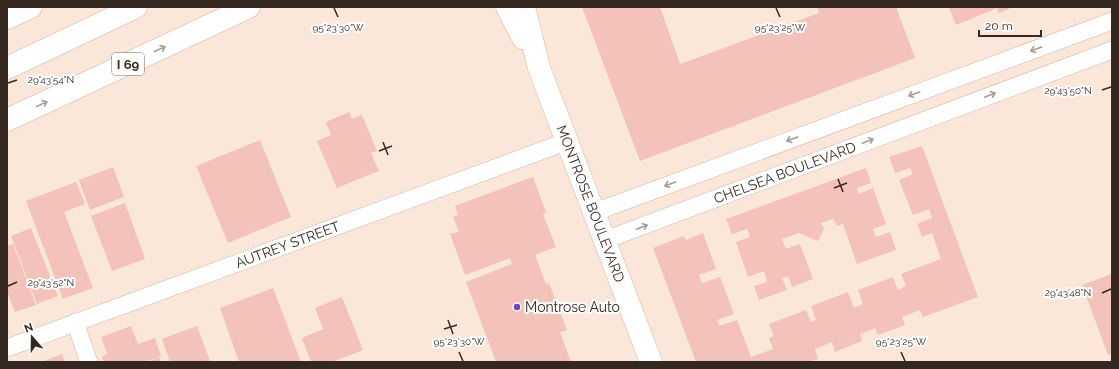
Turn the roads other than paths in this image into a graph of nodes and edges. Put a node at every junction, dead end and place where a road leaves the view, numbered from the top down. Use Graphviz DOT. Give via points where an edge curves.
graph roads {
  1 [pos="31,7"];
  2 [pos="136,7"];
  3 [pos="249,7"];
  4 [pos="507,7"];
  5 [pos="524,7"];
  6 [pos="7,18"];
  7 [pos="1112,21"];
  8 [pos="1112,50"];
  9 [pos="7,68"];
  10 [pos="540,68"];
  11 [pos="953,80"];
  12 [pos="963,105"];
  13 [pos="7,120"];
  14 [pos="568,141"];
  15 [pos="595,212"];
  16 [pos="605,240"];
  17 [pos="75,322"];
  18 [pos="7,348"];
  19 [pos="89,362"];
  20 [pos="651,362"];
  1 -- 6 [label="main road"];
  2 -- 9 [label="main road"];
  13 -- 3 [label="main road, I 69, one-way"];
  4 -- 10 [label="main road, MONTROSE BOULEVARD"];
  5 -- 10 [label="main road, MONTROSE BOULEVARD"];
  7 -- 11 [label="street, CHELSEA BOULEVARD, one-way"];
  12 -- 8 [label="street, CHELSEA BOULEVARD, one-way"];
  10 -- 14 [label="main road, MONTROSE BOULEVARD"];
  11 -- 12 [label="street"];
  11 -- 15 [label="street, CHELSEA BOULEVARD, one-way"];
  16 -- 12 [label="street, CHELSEA BOULEVARD, one-way"];
  14 -- 15 [label="main road, MONTROSE BOULEVARD"];
  14 -- 17 [label="street, AUTREY STREET"];
  15 -- 16 [label="main road, MONTROSE BOULEVARD"];
  16 -- 20 [label="main road, MONTROSE BOULEVARD"];
  17 -- 18 [label="street, AUTREY STREET"];
  17 -- 19 [label="street"];
}
